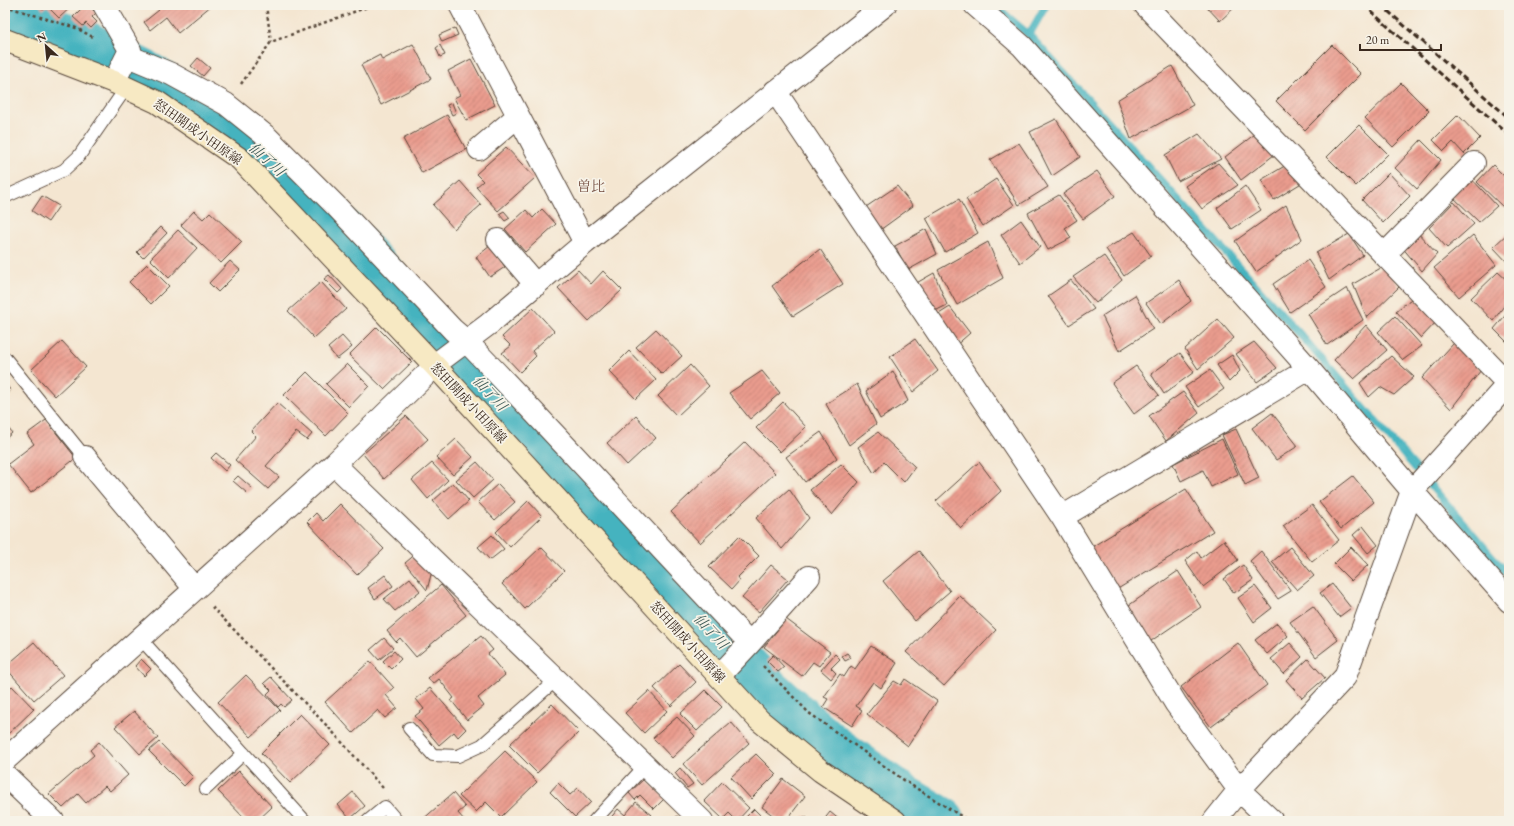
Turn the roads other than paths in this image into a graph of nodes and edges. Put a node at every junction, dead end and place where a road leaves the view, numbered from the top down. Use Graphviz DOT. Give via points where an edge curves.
graph roads {
  1 [pos="104,5"];
  2 [pos="460,5"];
  3 [pos="885,5"];
  4 [pos="976,5"];
  5 [pos="1145,5"];
  6 [pos="5,40"];
  7 [pos="128,56"];
  8 [pos="120,85"];
  9 [pos="775,91"];
  10 [pos="518,116"];
  11 [pos="479,149"];
  12 [pos="1474,163"];
  13 [pos="5,197"];
  14 [pos="498,240"];
  15 [pos="585,242"];
  16 [pos="1384,255"];
  17 [pos="536,285"];
  18 [pos="466,341"];
  19 [pos="5,358"];
  20 [pos="438,363"];
  21 [pos="1309,369"];
  22 [pos="1509,384"];
  23 [pos="85,456"];
  24 [pos="334,464"];
  25 [pos="1412,491"];
  26 [pos="1062,517"];
  27 [pos="809,577"];
  28 [pos="195,589"];
  29 [pos="1509,601"];
  30 [pos="140,638"];
  31 [pos="749,645"];
  32 [pos="724,672"];
  33 [pos="556,680"];
  34 [pos="409,728"];
  35 [pos="244,753"];
  36 [pos="5,760"];
  37 [pos="644,767"];
  38 [pos="5,775"];
  39 [pos="206,789"];
  40 [pos="1239,790"];
  41 [pos="53,821"];
  42 [pos="305,821"];
  43 [pos="368,821"];
  44 [pos="398,821"];
  45 [pos="594,821"];
  46 [pos="702,821"];
  47 [pos="895,821"];
  48 [pos="1214,821"];
  49 [pos="1272,821"];
  1 -- 7 [label="street" via="130,50"];
  2 -- 10 [label="street"];
  3 -- 9 [label="street"];
  4 -- 21 [label="street" via="1022,46"];
  5 -- 16 [label="street"];
  6 -- 8 [label="main road, 怒田開成小田原線"];
  7 -- 8 [label="street"];
  7 -- 18 [label="street" via="171,74 226,104 267,137"];
  8 -- 13 [label="lane" via="79,156 64,170"];
  8 -- 20 [label="main road, 怒田開成小田原線" via="158,102 240,159"];
  9 -- 15 [label="street"];
  9 -- 26 [label="street"];
  10 -- 11 [label="street"];
  10 -- 15 [label="street"];
  12 -- 16 [label="street"];
  14 -- 17 [label="street"];
  15 -- 17 [label="street"];
  16 -- 22 [label="street"];
  17 -- 18 [label="street"];
  18 -- 20 [label="street"];
  18 -- 31 [label="street" via="540,417"];
  19 -- 23 [label="lane"];
  20 -- 24 [label="street"];
  20 -- 32 [label="main road, 怒田開成小田原線"];
  21 -- 25 [label="street"];
  21 -- 26 [label="street"];
  22 -- 25 [label="street"];
  23 -- 28 [label="street"];
  24 -- 28 [label="street"];
  24 -- 33 [label="street"];
  25 -- 29 [label="street"];
  25 -- 40 [label="street" via="1345,677"];
  26 -- 40 [label="street" via="1176,704"];
  27 -- 31 [label="street"];
  28 -- 30 [label="street"];
  30 -- 35 [label="lane"];
  30 -- 36 [label="street"];
  31 -- 32 [label="street"];
  32 -- 47 [label="main road, 怒田開成小田原線" via="759,720 821,771"];
  33 -- 34 [label="lane" via="482,745 458,756 433,755"];
  33 -- 37 [label="street"];
  35 -- 39 [label="lane"];
  35 -- 42 [label="lane"];
  37 -- 45 [label="lane"];
  37 -- 46 [label="street"];
  38 -- 41 [label="street"];
  40 -- 48 [label="street"];
  40 -- 49 [label="street"];
  43 -- 44 [label="lane" via="385,807"];
}
